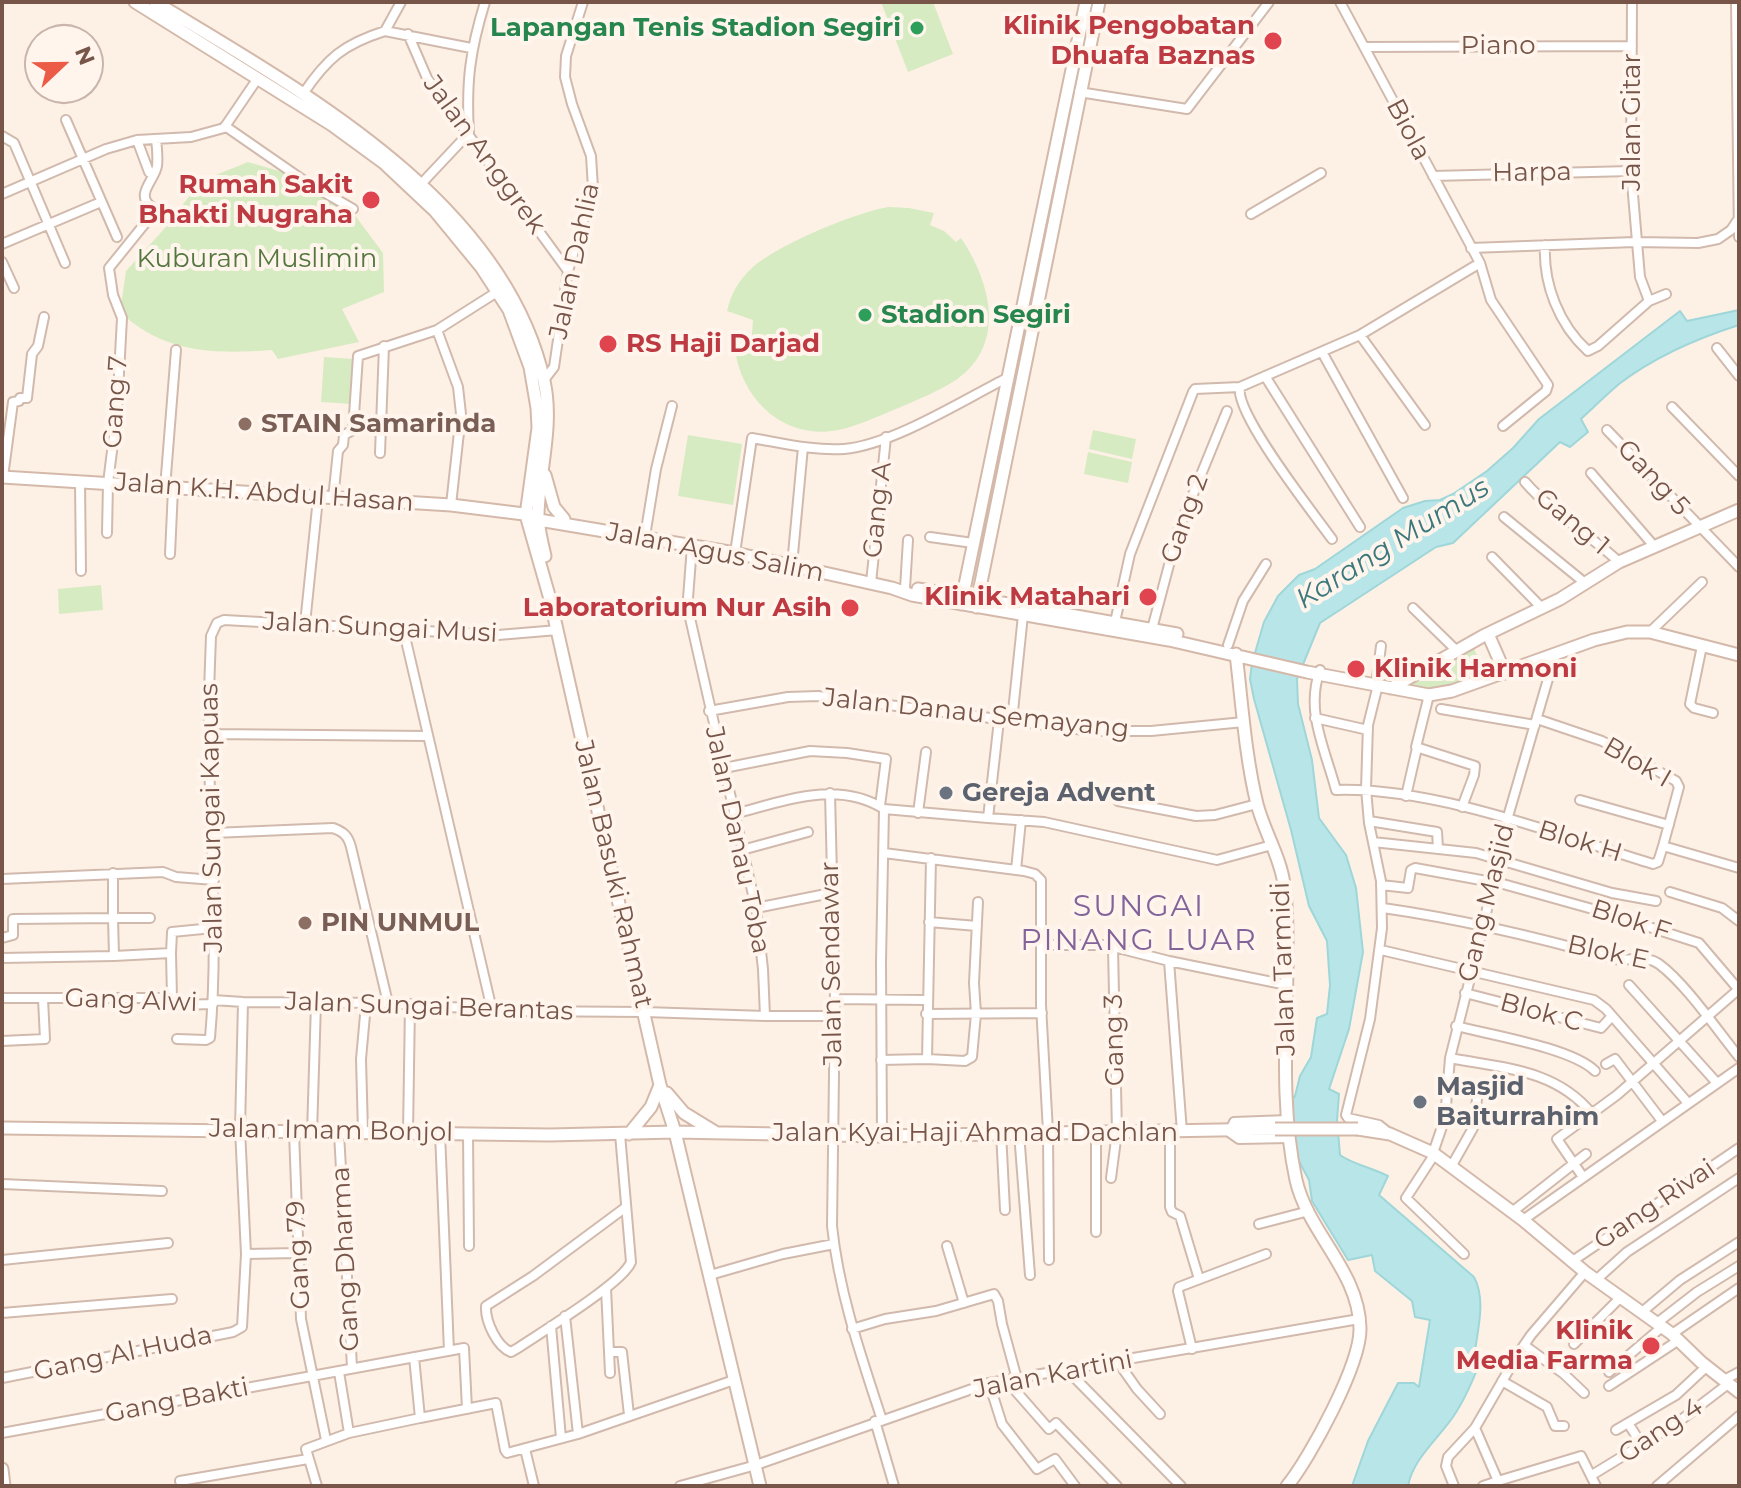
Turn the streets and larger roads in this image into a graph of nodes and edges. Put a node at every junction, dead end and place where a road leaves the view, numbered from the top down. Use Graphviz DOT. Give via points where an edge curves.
graph roads {
  1 [pos="135,2"];
  2 [pos="401,2"];
  3 [pos="485,2"];
  4 [pos="583,2"];
  5 [pos="1086,2"];
  6 [pos="1099,2"];
  7 [pos="1269,2"];
  8 [pos="1340,2"];
  9 [pos="1632,2"];
  10 [pos="1736,2"];
  11 [pos="161,7"];
  12 [pos="385,31"];
  13 [pos="408,34"];
  14 [pos="1632,46"];
  15 [pos="1365,47"];
  16 [pos="471,48"];
  17 [pos="258,78"];
  18 [pos="1079,92"];
  19 [pos="303,94"];
  20 [pos="66,120"];
  21 [pos="225,126"];
  22 [pos="469,133"];
  23 [pos="2,136"];
  24 [pos="155,139"];
  25 [pos="137,140"];
  26 [pos="84,159"];
  27 [pos="388,160"];
  28 [pos="1631,171"];
  29 [pos="149,172"];
  30 [pos="1321,173"];
  31 [pos="1433,176"];
  32 [pos="31,182"];
  33 [pos="422,183"];
  34 [pos="2,194"];
  35 [pos="101,202"];
  36 [pos="353,209"];
  37 [pos="1251,214"];
  38 [pos="1737,221"];
  39 [pos="48,223"];
  40 [pos="117,237"];
  41 [pos="1739,237"];
  42 [pos="1635,242"];
  43 [pos="2,244"];
  44 [pos="1545,245"];
  45 [pos="1471,248"];
  46 [pos="1478,260"];
  47 [pos="2,262"];
  48 [pos="65,263"];
  49 [pos="568,271"];
  50 [pos="14,288"];
  51 [pos="1028,288"];
  52 [pos="1042,291"];
  53 [pos="497,292"];
  54 [pos="1666,294"];
  55 [pos="1649,301"];
  56 [pos="44,317"];
  57 [pos="437,330"];
  58 [pos="1360,335"];
  59 [pos="384,346"];
  60 [pos="1717,348"];
  61 [pos="176,350"];
  62 [pos="1015,350"];
  63 [pos="1029,352"];
  64 [pos="1322,352"];
  65 [pos="1265,376"];
  66 [pos="1739,376"];
  67 [pos="1007,378"];
  68 [pos="544,380"];
  69 [pos="1242,386"];
  70 [pos="672,406"];
  71 [pos="1672,407"];
  72 [pos="1227,411"];
  73 [pos="1425,425"];
  74 [pos="1503,426"];
  75 [pos="1607,430"];
  76 [pos="886,437"];
  77 [pos="803,447"];
  78 [pos="380,453"];
  79 [pos="543,462"];
  80 [pos="1591,473"];
  81 [pos="1739,476"];
  82 [pos="2,477"];
  83 [pos="80,482"];
  84 [pos="1525,482"];
  85 [pos="108,483"];
  86 [pos="169,488"];
  87 [pos="318,498"];
  88 [pos="1403,498"];
  89 [pos="333,499"];
  90 [pos="451,505"];
  91 [pos="1739,510"];
  92 [pos="534,517"];
  93 [pos="1504,517"];
  94 [pos="564,519"];
  95 [pos="1360,527"];
  96 [pos="1698,527"];
  97 [pos="107,533"];
  98 [pos="629,534"];
  99 [pos="645,536"];
  100 [pos="930,537"];
  101 [pos="1332,539"];
  102 [pos="908,540"];
  103 [pos="973,543"];
  104 [pos="692,546"];
  105 [pos="1654,546"];
  106 [pos="735,553"];
  107 [pos="170,554"];
  108 [pos="1492,557"];
  109 [pos="1619,562"];
  110 [pos="1266,564"];
  111 [pos="792,565"];
  112 [pos="1739,567"];
  113 [pos="81,571"];
  114 [pos="1702,582"];
  115 [pos="871,583"];
  116 [pos="1585,583"];
  117 [pos="892,588"];
  118 [pos="905,588"];
  119 [pos="962,600"];
  120 [pos="976,603"];
  121 [pos="1413,608"];
  122 [pos="1542,608"];
  123 [pos="1023,615"];
  124 [pos="305,624"];
  125 [pos="1114,626"];
  126 [pos="1152,629"];
  127 [pos="558,630"];
  128 [pos="404,632"];
  129 [pos="1650,632"];
  130 [pos="1488,634"];
  131 [pos="211,636"];
  132 [pos="1196,642"];
  133 [pos="1381,646"];
  134 [pos="1702,646"];
  135 [pos="1238,651"];
  136 [pos="1457,651"];
  137 [pos="1555,655"];
  138 [pos="1739,655"];
  139 [pos="1315,670"];
  140 [pos="1505,673"];
  141 [pos="1378,685"];
  142 [pos="1429,695"];
  143 [pos="1441,709"];
  144 [pos="709,711"];
  145 [pos="1713,713"];
  146 [pos="1315,718"];
  147 [pos="999,720"];
  148 [pos="1012,721"];
  149 [pos="1244,722"];
  150 [pos="1536,722"];
  151 [pos="1368,730"];
  152 [pos="209,734"];
  153 [pos="427,736"];
  154 [pos="1417,748"];
  155 [pos="926,752"];
  156 [pos="724,768"];
  157 [pos="1366,789"];
  158 [pos="830,793"];
  159 [pos="1406,796"];
  160 [pos="1580,800"];
  161 [pos="1118,801"];
  162 [pos="1257,804"];
  163 [pos="882,807"];
  164 [pos="1462,807"];
  165 [pos="918,813"];
  166 [pos="734,814"];
  167 [pos="988,818"];
  168 [pos="1021,820"];
  169 [pos="1507,820"];
  170 [pos="1369,821"];
  171 [pos="1669,825"];
  172 [pos="808,832"];
  173 [pos="213,833"];
  174 [pos="1373,842"];
  175 [pos="1272,845"];
  176 [pos="1663,846"];
  177 [pos="1438,848"];
  178 [pos="742,850"];
  179 [pos="884,853"];
  180 [pos="931,858"];
  181 [pos="1498,858"];
  182 [pos="1653,864"];
  183 [pos="1739,868"];
  184 [pos="1016,870"];
  185 [pos="113,873"];
  186 [pos="2,879"];
  187 [pos="214,880"];
  188 [pos="1498,884"];
  189 [pos="1381,885"];
  190 [pos="1670,892"];
  191 [pos="831,893"];
  192 [pos="1656,901"];
  193 [pos="978,902"];
  194 [pos="756,908"];
  195 [pos="1383,908"];
  196 [pos="113,918"];
  197 [pos="150,918"];
  198 [pos="1739,921"];
  199 [pos="929,922"];
  200 [pos="977,926"];
  201 [pos="1483,927"];
  202 [pos="213,928"];
  203 [pos="2,938"];
  204 [pos="1042,945"];
  205 [pos="1113,948"];
  206 [pos="1381,950"];
  207 [pos="171,953"];
  208 [pos="114,956"];
  209 [pos="2,958"];
  210 [pos="1169,961"];
  211 [pos="1471,970"];
  212 [pos="1287,985"];
  213 [pos="1629,985"];
  214 [pos="1739,990"];
  215 [pos="1465,993"];
  216 [pos="2,998"];
  217 [pos="172,998"];
  218 [pos="43,999"];
  219 [pos="835,999"];
  220 [pos="881,999"];
  221 [pos="926,1000"];
  222 [pos="213,1002"];
  223 [pos="243,1002"];
  224 [pos="316,1003"];
  225 [pos="388,1003"];
  226 [pos="366,1004"];
  227 [pos="410,1004"];
  228 [pos="492,1010"];
  229 [pos="645,1012"];
  230 [pos="1042,1013"];
  231 [pos="926,1014"];
  232 [pos="976,1014"];
  233 [pos="765,1016"];
  234 [pos="835,1016"];
  235 [pos="1612,1016"];
  236 [pos="1707,1017"];
  237 [pos="1456,1026"];
  238 [pos="177,1039"];
  239 [pos="2,1041"];
  240 [pos="1680,1041"];
  241 [pos="1739,1057"];
  242 [pos="1450,1058"];
  243 [pos="927,1059"];
  244 [pos="881,1060"];
  245 [pos="1606,1064"];
  246 [pos="1653,1064"];
  247 [pos="1739,1068"];
  248 [pos="1595,1071"];
  249 [pos="660,1082"];
  250 [pos="1633,1082"];
  251 [pos="1717,1083"];
  252 [pos="1477,1099"];
  253 [pos="1688,1103"];
  254 [pos="1592,1114"];
  255 [pos="1288,1120"];
  256 [pos="1662,1121"];
  257 [pos="2,1128"];
  258 [pos="240,1129"];
  259 [pos="294,1132"];
  260 [pos="363,1132"];
  261 [pos="675,1132"];
  262 [pos="1001,1132"];
  263 [pos="1048,1132"];
  264 [pos="1096,1132"];
  265 [pos="1117,1132"];
  266 [pos="1176,1132"];
  267 [pos="1229,1132"];
  268 [pos="312,1133"];
  269 [pos="339,1133"];
  270 [pos="408,1133"];
  271 [pos="440,1133"];
  272 [pos="468,1133"];
  273 [pos="1019,1133"];
  274 [pos="624,1134"];
  275 [pos="719,1134"];
  276 [pos="1390,1134"];
  277 [pos="832,1136"];
  278 [pos="882,1136"];
  279 [pos="1289,1142"];
  280 [pos="1739,1148"];
  281 [pos="1434,1154"];
  282 [pos="1586,1154"];
  283 [pos="1574,1162"];
  284 [pos="1451,1167"];
  285 [pos="1583,1177"];
  286 [pos="1111,1178"];
  287 [pos="1739,1178"];
  288 [pos="2,1184"];
  289 [pos="162,1191"];
  290 [pos="626,1207"];
  291 [pos="1005,1210"];
  292 [pos="1309,1211"];
  293 [pos="1512,1212"];
  294 [pos="1523,1220"];
  295 [pos="1259,1224"];
  296 [pos="1096,1232"];
  297 [pos="1739,1242"];
  298 [pos="168,1243"];
  299 [pos="834,1244"];
  300 [pos="469,1246"];
  301 [pos="947,1246"];
  302 [pos="298,1253"];
  303 [pos="246,1254"];
  304 [pos="1266,1254"];
  305 [pos="1464,1254"];
  306 [pos="2,1260"];
  307 [pos="1049,1260"];
  308 [pos="1571,1262"];
  309 [pos="1739,1266"];
  310 [pos="710,1275"];
  311 [pos="1030,1275"];
  312 [pos="1590,1276"];
  313 [pos="1199,1279"];
  314 [pos="606,1288"];
  315 [pos="1739,1288"];
  316 [pos="1621,1297"];
  317 [pos="172,1299"];
  318 [pos="964,1303"];
  319 [pos="1642,1312"];
  320 [pos="2,1313"];
  321 [pos="565,1316"];
  322 [pos="1359,1319"];
  323 [pos="551,1326"];
  324 [pos="852,1329"];
  325 [pos="1667,1331"];
  326 [pos="1574,1344"];
  327 [pos="1524,1345"];
  328 [pos="1192,1349"];
  329 [pos="449,1351"];
  330 [pos="609,1352"];
  331 [pos="414,1357"];
  332 [pos="1118,1362"];
  333 [pos="352,1367"];
  334 [pos="1706,1367"];
  335 [pos="1067,1370"];
  336 [pos="339,1372"];
  337 [pos="1609,1372"];
  338 [pos="1739,1372"];
  339 [pos="610,1373"];
  340 [pos="313,1377"];
  341 [pos="2,1378"];
  342 [pos="1017,1379"];
  343 [pos="734,1380"];
  344 [pos="1006,1380"];
  345 [pos="1502,1381"];
  346 [pos="1726,1382"];
  347 [pos="989,1383"];
  348 [pos="1609,1386"];
  349 [pos="1739,1392"];
  350 [pos="1584,1393"];
  351 [pos="467,1409"];
  352 [pos="1160,1414"];
  353 [pos="629,1415"];
  354 [pos="1739,1416"];
  355 [pos="420,1418"];
  356 [pos="879,1420"];
  357 [pos="1628,1423"];
  358 [pos="1564,1426"];
  359 [pos="1475,1428"];
  360 [pos="1616,1430"];
  361 [pos="2,1433"];
  362 [pos="349,1433"];
  363 [pos="578,1434"];
  364 [pos="561,1438"];
  365 [pos="326,1440"];
  366 [pos="1642,1445"];
  367 [pos="525,1449"];
  368 [pos="308,1459"];
  369 [pos="756,1465"];
  370 [pos="2,1469"];
  371 [pos="1592,1475"];
  372 [pos="180,1481"];
  373 [pos="1498,1481"];
  374 [pos="894,1483"];
  375 [pos="4,1486"];
  376 [pos="317,1486"];
  377 [pos="534,1486"];
  378 [pos="680,1486"];
  379 [pos="760,1486"];
  380 [pos="1075,1486"];
  381 [pos="1117,1486"];
  382 [pos="1181,1486"];
  383 [pos="1287,1486"];
  384 [pos="1454,1486"];
  385 [pos="1483,1486"];
  386 [pos="1596,1486"];
  387 [pos="1657,1486"];
  1 -- 11 [label="street"];
  2 -- 12 [label="street"];
  3 -- 16 [label="street"];
  4 -- 49 [label="street, Jalan Dahlia" via="565,77 591,156 593,188"];
  5 -- 51 [label="street"];
  6 -- 18 [label="street"];
  7 -- 18 [label="street" via="1187,109"];
  8 -- 15 [label="street, Biola"];
  9 -- 14 [label="street, Jalan Gitar"];
  10 -- 38 [label="street"];
  11 -- 17 [label="street"];
  11 -- 19 [label="street"];
  12 -- 13 [label="street"];
  12 -- 19 [label="street" via="333,55"];
  13 -- 16 [label="street"];
  13 -- 22 [label="street, Jalan Anggrek" via="427,78"];
  14 -- 15 [label="street, Piano"];
  14 -- 28 [label="street, Jalan Gitar"];
  15 -- 31 [label="street, Biola"];
  16 -- 22 [label="street"];
  17 -- 21 [label="street"];
  17 -- 27 [label="street"];
  18 -- 52 [label="street"];
  19 -- 27 [label="street"];
  20 -- 26 [label="street"];
  21 -- 24 [label="street" via="199,136"];
  21 -- 36 [label="street"];
  22 -- 33 [label="street"];
  22 -- 49 [label="street, Jalan Anggrek"];
  23 -- 32 [label="street" via="14,143"];
  24 -- 25 [label="street"];
  24 -- 85 [label="street, Gang 7" via="157,168 144,197 152,207 151,216 109,268 122,318"];
  25 -- 26 [label="street"];
  25 -- 29 [label="street"];
  26 -- 32 [label="street"];
  26 -- 35 [label="street"];
  27 -- 33 [label="street"];
  27 -- 53 [label="street"];
  28 -- 31 [label="street, Harpa"];
  28 -- 42 [label="street, Jalan Gitar"];
  30 -- 37 [label="street"];
  31 -- 45 [label="street, Biola"];
  32 -- 34 [label="street"];
  32 -- 39 [label="street"];
  33 -- 68 [label="street" via="501,282 524,321"];
  35 -- 39 [label="street"];
  35 -- 40 [label="street"];
  38 -- 41 [label="street"];
  38 -- 42 [label="street" via="1711,241"];
  39 -- 43 [label="street"];
  39 -- 48 [label="street"];
  42 -- 44 [label="street"];
  42 -- 55 [label="street, Jalan Gitar" via="1640,281"];
  44 -- 45 [label="street"];
  44 -- 55 [label="street" via="1553,299 1584,348 1591,351"];
  45 -- 46 [label="street, Biola"];
  46 -- 58 [label="street"];
  46 -- 74 [label="street, Biola" via="1491,300 1548,385"];
  47 -- 50 [label="street"];
  49 -- 68 [label="street, Jalan Dahlia" via="554,367"];
  51 -- 52 [label="street"];
  51 -- 62 [label="street"];
  52 -- 63 [label="street"];
  53 -- 57 [label="street"];
  53 -- 92 [label="street" via="517,327 535,386"];
  54 -- 55 [label="street"];
  56 -- 82 [label="street" via="32,354 27,398 13,402"];
  57 -- 59 [label="street"];
  57 -- 90 [label="street" via="458,387 461,414"];
  58 -- 64 [label="street"];
  58 -- 73 [label="street"];
  59 -- 78 [label="street"];
  59 -- 89 [label="street" via="357,358 353,430 344,435 338,451"];
  60 -- 66 [label="street"];
  61 -- 86 [label="street"];
  62 -- 63 [label="street"];
  62 -- 67 [label="street"];
  63 -- 120 [label="street"];
  64 -- 65 [label="street"];
  64 -- 88 [label="street"];
  65 -- 69 [label="street"];
  65 -- 95 [label="street"];
  67 -- 76 [label="street"];
  67 -- 103 [label="street"];
  68 -- 79 [label="street" via="548,410"];
  69 -- 101 [label="street" via="1240,399 1261,438"];
  69 -- 125 [label="street" via="1193,392 1135,539"];
  70 -- 99 [label="street"];
  71 -- 81 [label="street"];
  72 -- 126 [label="street, Gang 2" via="1178,531"];
  75 -- 96 [label="street, Gang 5"];
  76 -- 77 [label="street" via="850,448"];
  76 -- 115 [label="street, Gang A"];
  77 -- 106 [label="street" via="752,438"];
  77 -- 111 [label="street"];
  79 -- 92 [label="street"];
  79 -- 94 [label="street" via="551,502"];
  80 -- 105 [label="street"];
  82 -- 83 [label="street, Jalan K.H. Abdul Hasan"];
  83 -- 85 [label="street, Jalan K.H. Abdul Hasan"];
  83 -- 113 [label="street"];
  84 -- 109 [label="street, Gang 1"];
  85 -- 86 [label="street, Jalan K.H. Abdul Hasan"];
  85 -- 97 [label="street, Gang 7"];
  86 -- 87 [label="street, Jalan K.H. Abdul Hasan"];
  86 -- 107 [label="street"];
  87 -- 89 [label="street, Jalan K.H. Abdul Hasan"];
  87 -- 124 [label="street"];
  89 -- 90 [label="street, Jalan K.H. Abdul Hasan"];
  90 -- 92 [label="street, Jalan K.H. Abdul Hasan"];
  91 -- 96 [label="street"];
  92 -- 94 [label="street"];
  92 -- 98 [label="street, Jalan Agus Salim"];
  92 -- 127 [label="street, Jalan Basuki Rahmat"];
  93 -- 116 [label="street"];
  94 -- 98 [label="street"];
  96 -- 105 [label="street"];
  96 -- 112 [label="street"];
  98 -- 99 [label="street, Jalan Agus Salim"];
  99 -- 104 [label="street, Jalan Agus Salim"];
  100 -- 103 [label="street"];
  102 -- 118 [label="street"];
  103 -- 119 [label="street"];
  104 -- 106 [label="street, Jalan Agus Salim"];
  104 -- 144 [label="street, Jalan Danau Toba" via="690,618"];
  105 -- 109 [label="street"];
  106 -- 111 [label="street, Jalan Agus Salim"];
  108 -- 122 [label="street"];
  109 -- 116 [label="street"];
  110 -- 135 [label="street" via="1243,601"];
  111 -- 115 [label="street, Jalan Agus Salim"];
  114 -- 129 [label="street"];
  115 -- 117 [label="street, Jalan Agus Salim"];
  116 -- 122 [label="street"];
  117 -- 118 [label="street, Jalan Agus Salim"];
  117 -- 119 [label="street, Jalan Agus Salim"];
  118 -- 119 [label="street, Jalan Agus Salim"];
  119 -- 120 [label="street, Jalan Agus Salim"];
  120 -- 123 [label="street, Jalan Agus Salim"];
  120 -- 125 [label="street, Jalan Agus Salim"];
  121 -- 136 [label="street"];
  122 -- 130 [label="street"];
  123 -- 125 [label="street, Jalan Agus Salim"];
  123 -- 148 [label="street"];
  124 -- 128 [label="street, Jalan Sungai Musi"];
  124 -- 131 [label="street, Jalan Sungai Musi" via="224,620"];
  125 -- 126 [label="street, Jalan Agus Salim"];
  125 -- 132 [label="street, Jalan Agus Salim"];
  126 -- 132 [label="street, Jalan Agus Salim"];
  127 -- 128 [label="street, Jalan Sungai Musi" via="498,635"];
  127 -- 229 [label="street, Jalan Basuki Rahmat"];
  128 -- 153 [label="street"];
  129 -- 134 [label="street"];
  129 -- 137 [label="street" via="1620,633"];
  130 -- 136 [label="street"];
  130 -- 140 [label="street"];
  131 -- 152 [label="street, Jalan Sungai Kapuas"];
  132 -- 135 [label="street, Jalan Agus Salim"];
  133 -- 141 [label="street"];
  134 -- 138 [label="street"];
  134 -- 145 [label="street" via="1690,704"];
  135 -- 139 [label="street, Jalan Agus Salim"];
  135 -- 149 [label="street, Jalan Tarmidi"];
  136 -- 141 [label="street"];
  137 -- 140 [label="street"];
  137 -- 150 [label="street, Gang Masjid"];
  139 -- 141 [label="street, Jalan Agus Salim"];
  139 -- 146 [label="street"];
  140 -- 142 [label="street"];
  141 -- 142 [label="street, Jalan Agus Salim"];
  141 -- 151 [label="street"];
  142 -- 154 [label="street"];
  143 -- 150 [label="street"];
  144 -- 147 [label="street, Jalan Danau Semayang" via="818,696"];
  144 -- 156 [label="street, Jalan Danau Toba"];
  146 -- 151 [label="street"];
  146 -- 157 [label="street, Blok H" via="1336,790"];
  147 -- 148 [label="street, Jalan Danau Semayang"];
  147 -- 167 [label="street"];
  148 -- 149 [label="street, Jalan Danau Semayang" via="1108,732"];
  149 -- 162 [label="street, Jalan Tarmidi"];
  150 -- 169 [label="street, Gang Masjid"];
  150 -- 171 [label="street, Blok I" via="1585,733 1674,779 1679,787"];
  151 -- 157 [label="street"];
  152 -- 153 [label="street"];
  152 -- 173 [label="street, Jalan Sungai Kapuas"];
  153 -- 228 [label="street"];
  154 -- 159 [label="street"];
  154 -- 164 [label="street" via="1475,766"];
  155 -- 165 [label="street"];
  156 -- 163 [label="street" via="810,751 886,759"];
  156 -- 166 [label="street, Jalan Danau Toba"];
  157 -- 159 [label="street, Blok H"];
  157 -- 170 [label="street"];
  158 -- 163 [label="street"];
  158 -- 166 [label="street"];
  158 -- 191 [label="street, Jalan Sendawar"];
  159 -- 164 [label="street, Blok H"];
  160 -- 171 [label="street"];
  161 -- 162 [label="street" via="1196,816"];
  162 -- 175 [label="street, Jalan Tarmidi"];
  163 -- 165 [label="street"];
  163 -- 179 [label="street"];
  164 -- 169 [label="street, Blok H"];
  165 -- 167 [label="street"];
  166 -- 178 [label="street, Jalan Danau Toba"];
  167 -- 168 [label="street"];
  168 -- 175 [label="street" via="1217,860"];
  168 -- 184 [label="street"];
  169 -- 181 [label="street, Gang Masjid"];
  169 -- 182 [label="street, Blok H"];
  170 -- 174 [label="street"];
  170 -- 177 [label="street" via="1437,832"];
  171 -- 176 [label="street, Blok I"];
  172 -- 178 [label="street"];
  173 -- 187 [label="street, Jalan Sungai Kapuas"];
  173 -- 225 [label="street" via="342,831 351,847"];
  174 -- 177 [label="street"];
  174 -- 189 [label="street"];
  175 -- 212 [label="street, Jalan Tarmidi" via="1284,883"];
  176 -- 182 [label="street, Blok I"];
  176 -- 183 [label="street"];
  177 -- 181 [label="street"];
  178 -- 194 [label="street, Jalan Danau Toba"];
  179 -- 180 [label="street"];
  179 -- 220 [label="street"];
  180 -- 184 [label="street"];
  180 -- 199 [label="street"];
  181 -- 188 [label="street, Gang Masjid"];
  181 -- 192 [label="street"];
  184 -- 204 [label="street" via="1035,874 1042,883"];
  185 -- 186 [label="street"];
  185 -- 187 [label="street" via="163,872"];
  185 -- 196 [label="street"];
  187 -- 202 [label="street, Jalan Sungai Kapuas"];
  188 -- 189 [label="street, Blok F" via="1415,868 1409,887"];
  188 -- 201 [label="street, Gang Masjid"];
  188 -- 214 [label="street, Blok F" via="1699,943"];
  189 -- 195 [label="street"];
  190 -- 198 [label="street" via="1722,908"];
  191 -- 194 [label="street"];
  191 -- 219 [label="street, Jalan Sendawar"];
  193 -- 200 [label="street"];
  194 -- 233 [label="street, Jalan Danau Toba"];
  195 -- 201 [label="street, Blok E"];
  195 -- 206 [label="street"];
  196 -- 197 [label="street"];
  196 -- 203 [label="street" via="13,919 13,935"];
  196 -- 208 [label="street"];
  199 -- 200 [label="street"];
  199 -- 221 [label="street"];
  200 -- 232 [label="street"];
  201 -- 211 [label="street, Gang Masjid"];
  201 -- 236 [label="street, Blok E" via="1617,960 1651,960"];
  202 -- 207 [label="street" via="172,932"];
  202 -- 222 [label="street, Jalan Sungai Kapuas"];
  204 -- 205 [label="street"];
  204 -- 230 [label="street"];
  205 -- 210 [label="street"];
  205 -- 265 [label="street, Gang 3"];
  206 -- 211 [label="street"];
  206 -- 276 [label="street" via="1346,1115"];
  207 -- 208 [label="street"];
  207 -- 217 [label="street"];
  208 -- 209 [label="street"];
  210 -- 212 [label="street"];
  210 -- 266 [label="street"];
  211 -- 215 [label="street, Gang Masjid"];
  211 -- 235 [label="street" via="1594,1000"];
  212 -- 255 [label="street, Jalan Tarmidi"];
  213 -- 240 [label="street"];
  214 -- 236 [label="street"];
  215 -- 235 [label="street, Blok C" via="1601,1028"];
  215 -- 237 [label="street, Gang Masjid"];
  216 -- 218 [label="street, Gang Alwi"];
  217 -- 218 [label="street, Gang Alwi"];
  217 -- 222 [label="street, Gang Alwi" via="177,1005"];
  218 -- 239 [label="street" via="45,1039"];
  219 -- 220 [label="street"];
  219 -- 234 [label="street, Jalan Sendawar"];
  220 -- 221 [label="street"];
  220 -- 244 [label="street"];
  221 -- 231 [label="street"];
  222 -- 223 [label="street, Jalan Sungai Berantas"];
  222 -- 238 [label="street, Jalan Sungai Kapuas" via="208,1040"];
  223 -- 224 [label="street, Jalan Sungai Berantas"];
  223 -- 258 [label="street"];
  224 -- 226 [label="street, Jalan Sungai Berantas"];
  224 -- 268 [label="street"];
  225 -- 226 [label="street, Jalan Sungai Berantas"];
  225 -- 227 [label="street, Jalan Sungai Berantas"];
  226 -- 260 [label="street"];
  227 -- 228 [label="street, Jalan Sungai Berantas"];
  227 -- 270 [label="street"];
  228 -- 229 [label="street, Jalan Sungai Berantas"];
  229 -- 233 [label="street"];
  229 -- 249 [label="street, Jalan Basuki Rahmat"];
  230 -- 232 [label="street"];
  230 -- 263 [label="street"];
  231 -- 232 [label="street"];
  231 -- 243 [label="street"];
  232 -- 243 [label="street" via="969,1060"];
  233 -- 234 [label="street"];
  234 -- 277 [label="street, Jalan Sendawar"];
  235 -- 246 [label="street"];
  236 -- 240 [label="street"];
  236 -- 241 [label="street, Blok E"];
  237 -- 242 [label="street, Gang Masjid"];
  237 -- 248 [label="street" via="1564,1053"];
  240 -- 246 [label="street"];
  240 -- 251 [label="street"];
  242 -- 254 [label="street" via="1546,1077"];
  242 -- 281 [label="street, Gang Masjid" via="1445,1118"];
  243 -- 244 [label="street"];
  244 -- 278 [label="street"];
  245 -- 250 [label="street" via="1615,1059"];
  246 -- 250 [label="street"];
  246 -- 253 [label="street"];
  247 -- 251 [label="street"];
  249 -- 261 [label="street, Jalan Basuki Rahmat"];
  249 -- 274 [label="street" via="649,1111"];
  249 -- 275 [label="street" via="684,1113"];
  250 -- 254 [label="street"];
  250 -- 256 [label="street"];
  251 -- 253 [label="street"];
  252 -- 284 [label="street" via="1473,1128"];
  253 -- 256 [label="street"];
  254 -- 283 [label="street" via="1557,1139"];
  255 -- 267 [label="street" via="1234,1122"];
  255 -- 279 [label="street, Jalan Tarmidi"];
  256 -- 285 [label="street"];
  257 -- 258 [label="street, Jalan Imam Bonjol"];
  258 -- 259 [label="street, Jalan Imam Bonjol"];
  258 -- 303 [label="street"];
  259 -- 268 [label="street, Jalan Imam Bonjol"];
  259 -- 302 [label="street, Gang 79"];
  260 -- 269 [label="street, Jalan Imam Bonjol"];
  260 -- 270 [label="street, Jalan Imam Bonjol"];
  261 -- 274 [label="street, Jalan Imam Bonjol"];
  261 -- 275 [label="street, Jalan Kyai Haji Ahmad Dachlan"];
  261 -- 310 [label="street, Jalan Basuki Rahmat"];
  262 -- 273 [label="street, Jalan Kyai Haji Ahmad Dachlan"];
  262 -- 278 [label="street, Jalan Kyai Haji Ahmad Dachlan"];
  262 -- 291 [label="street"];
  263 -- 264 [label="street, Jalan Kyai Haji Ahmad Dachlan"];
  263 -- 273 [label="street, Jalan Kyai Haji Ahmad Dachlan"];
  263 -- 307 [label="street"];
  264 -- 265 [label="street, Jalan Kyai Haji Ahmad Dachlan"];
  264 -- 296 [label="street"];
  265 -- 266 [label="street, Jalan Kyai Haji Ahmad Dachlan"];
  265 -- 286 [label="street"];
  266 -- 267 [label="street, Jalan Kyai Haji Ahmad Dachlan"];
  266 -- 313 [label="street" via="1171,1211 1180,1216"];
  267 -- 276 [label="street, Jalan Kyai Haji Ahmad Dachlan, bridge" via="1358,1129"];
  267 -- 279 [label="street" via="1239,1139"];
  268 -- 269 [label="street, Jalan Imam Bonjol"];
  269 -- 333 [label="street, Gang Dharma"];
  270 -- 271 [label="street, Jalan Imam Bonjol"];
  271 -- 272 [label="street, Jalan Imam Bonjol"];
  271 -- 329 [label="street"];
  272 -- 274 [label="street, Jalan Imam Bonjol"];
  272 -- 300 [label="street"];
  273 -- 311 [label="street"];
  274 -- 290 [label="street"];
  275 -- 277 [label="street, Jalan Kyai Haji Ahmad Dachlan"];
  276 -- 281 [label="street, Jalan Kyai Haji Ahmad Dachlan"];
  277 -- 278 [label="street, Jalan Kyai Haji Ahmad Dachlan"];
  277 -- 299 [label="street, Jalan Sendawar"];
  279 -- 292 [label="street, Jalan Tarmidi"];
  280 -- 308 [label="street, Gang Rivai"];
  281 -- 284 [label="street, Jalan Kyai Haji Ahmad Dachlan"];
  281 -- 305 [label="street, Gang Masjid" via="1406,1198"];
  282 -- 283 [label="street"];
  283 -- 285 [label="street"];
  283 -- 293 [label="street"];
  284 -- 293 [label="street, Jalan Kyai Haji Ahmad Dachlan"];
  285 -- 294 [label="street"];
  287 -- 312 [label="street"];
  288 -- 289 [label="street"];
  290 -- 314 [label="street" via="631,1262"];
  290 -- 323 [label="street" via="486,1306 486,1316 511,1352"];
  292 -- 295 [label="street"];
  292 -- 322 [label="street, Jalan Tarmidi" via="1351,1286"];
  293 -- 294 [label="street, Jalan Kyai Haji Ahmad Dachlan"];
  294 -- 308 [label="street, Jalan Kyai Haji Ahmad Dachlan"];
  297 -- 319 [label="street"];
  298 -- 306 [label="street"];
  299 -- 310 [label="street"];
  299 -- 324 [label="street, Jalan Sendawar"];
  301 -- 318 [label="street"];
  302 -- 303 [label="street"];
  302 -- 340 [label="street, Gang 79" via="301,1319"];
  303 -- 341 [label="street, Gang Al Huda" via="242,1327 233,1332"];
  304 -- 313 [label="street"];
  308 -- 312 [label="street, Jalan Kyai Haji Ahmad Dachlan"];
  309 -- 325 [label="street" via="1697,1292"];
  310 -- 343 [label="street, Jalan Basuki Rahmat"];
  312 -- 316 [label="street, Jalan Kyai Haji Ahmad Dachlan"];
  312 -- 327 [label="street"];
  313 -- 328 [label="street" via="1178,1291"];
  314 -- 321 [label="street"];
  314 -- 330 [label="street"];
  315 -- 325 [label="street"];
  316 -- 319 [label="street, Jalan Kyai Haji Ahmad Dachlan"];
  316 -- 326 [label="street"];
  317 -- 320 [label="street"];
  318 -- 324 [label="street"];
  318 -- 342 [label="street" via="996,1295"];
  319 -- 325 [label="street, Jalan Kyai Haji Ahmad Dachlan"];
  321 -- 323 [label="street"];
  321 -- 363 [label="street"];
  322 -- 328 [label="street, Jalan Kartini"];
  322 -- 383 [label="street" via="1347,1375"];
  323 -- 364 [label="street"];
  324 -- 356 [label="street, Jalan Sendawar"];
  325 -- 334 [label="street, Jalan Kyai Haji Ahmad Dachlan"];
  325 -- 337 [label="street"];
  325 -- 348 [label="street"];
  327 -- 345 [label="street"];
  327 -- 350 [label="street"];
  328 -- 332 [label="street, Jalan Kartini"];
  329 -- 331 [label="street, Gang Dharma"];
  329 -- 351 [label="street, Gang Dharma" via="464,1348"];
  330 -- 339 [label="street"];
  330 -- 353 [label="street" via="622,1352"];
  331 -- 333 [label="street, Gang Dharma"];
  331 -- 355 [label="street"];
  332 -- 335 [label="street, Jalan Kartini"];
  332 -- 352 [label="street"];
  333 -- 336 [label="street, Gang Bakti"];
  334 -- 346 [label="street, Jalan Kyai Haji Ahmad Dachlan"];
  334 -- 357 [label="street" via="1676,1395"];
  335 -- 342 [label="street, Jalan Kartini"];
  335 -- 382 [label="street"];
  336 -- 340 [label="street, Gang Bakti"];
  336 -- 362 [label="street"];
  338 -- 346 [label="street, Gang 4"];
  340 -- 361 [label="street, Gang Bakti"];
  340 -- 365 [label="street, Gang 79"];
  342 -- 344 [label="street, Jalan Kartini"];
  343 -- 353 [label="street"];
  343 -- 369 [label="street, Jalan Basuki Rahmat"];
  344 -- 347 [label="street, Jalan Kartini"];
  344 -- 381 [label="street" via="1049,1429 1056,1423"];
  345 -- 358 [label="street" via="1547,1407 1555,1426"];
  345 -- 359 [label="street"];
  346 -- 349 [label="street, Jalan Kyai Haji Ahmad Dachlan"];
  346 -- 366 [label="street, Gang 4" via="1693,1413"];
  347 -- 356 [label="street, Jalan Kartini"];
  347 -- 380 [label="street" via="1002,1424 1035,1466 1040,1469 1055,1459"];
  351 -- 355 [label="street"];
  351 -- 367 [label="street" via="496,1403 506,1452"];
  353 -- 363 [label="street"];
  354 -- 387 [label="street"];
  355 -- 362 [label="street"];
  356 -- 369 [label="street, Jalan Kartini"];
  356 -- 374 [label="street, Jalan Sendawar"];
  357 -- 360 [label="street"];
  357 -- 366 [label="street"];
  359 -- 373 [label="street"];
  359 -- 384 [label="street" via="1448,1457"];
  362 -- 365 [label="street"];
  363 -- 364 [label="street"];
  364 -- 367 [label="street"];
  365 -- 368 [label="street" via="307,1448"];
  366 -- 371 [label="street, Gang 4"];
  367 -- 377 [label="street"];
  368 -- 372 [label="street"];
  368 -- 376 [label="street"];
  369 -- 378 [label="street, Jalan Kartini"];
  369 -- 379 [label="street, Jalan Basuki Rahmat"];
  370 -- 375 [label="street"];
  371 -- 373 [label="street" via="1581,1456"];
  371 -- 386 [label="street"];
  373 -- 385 [label="street"];
}
